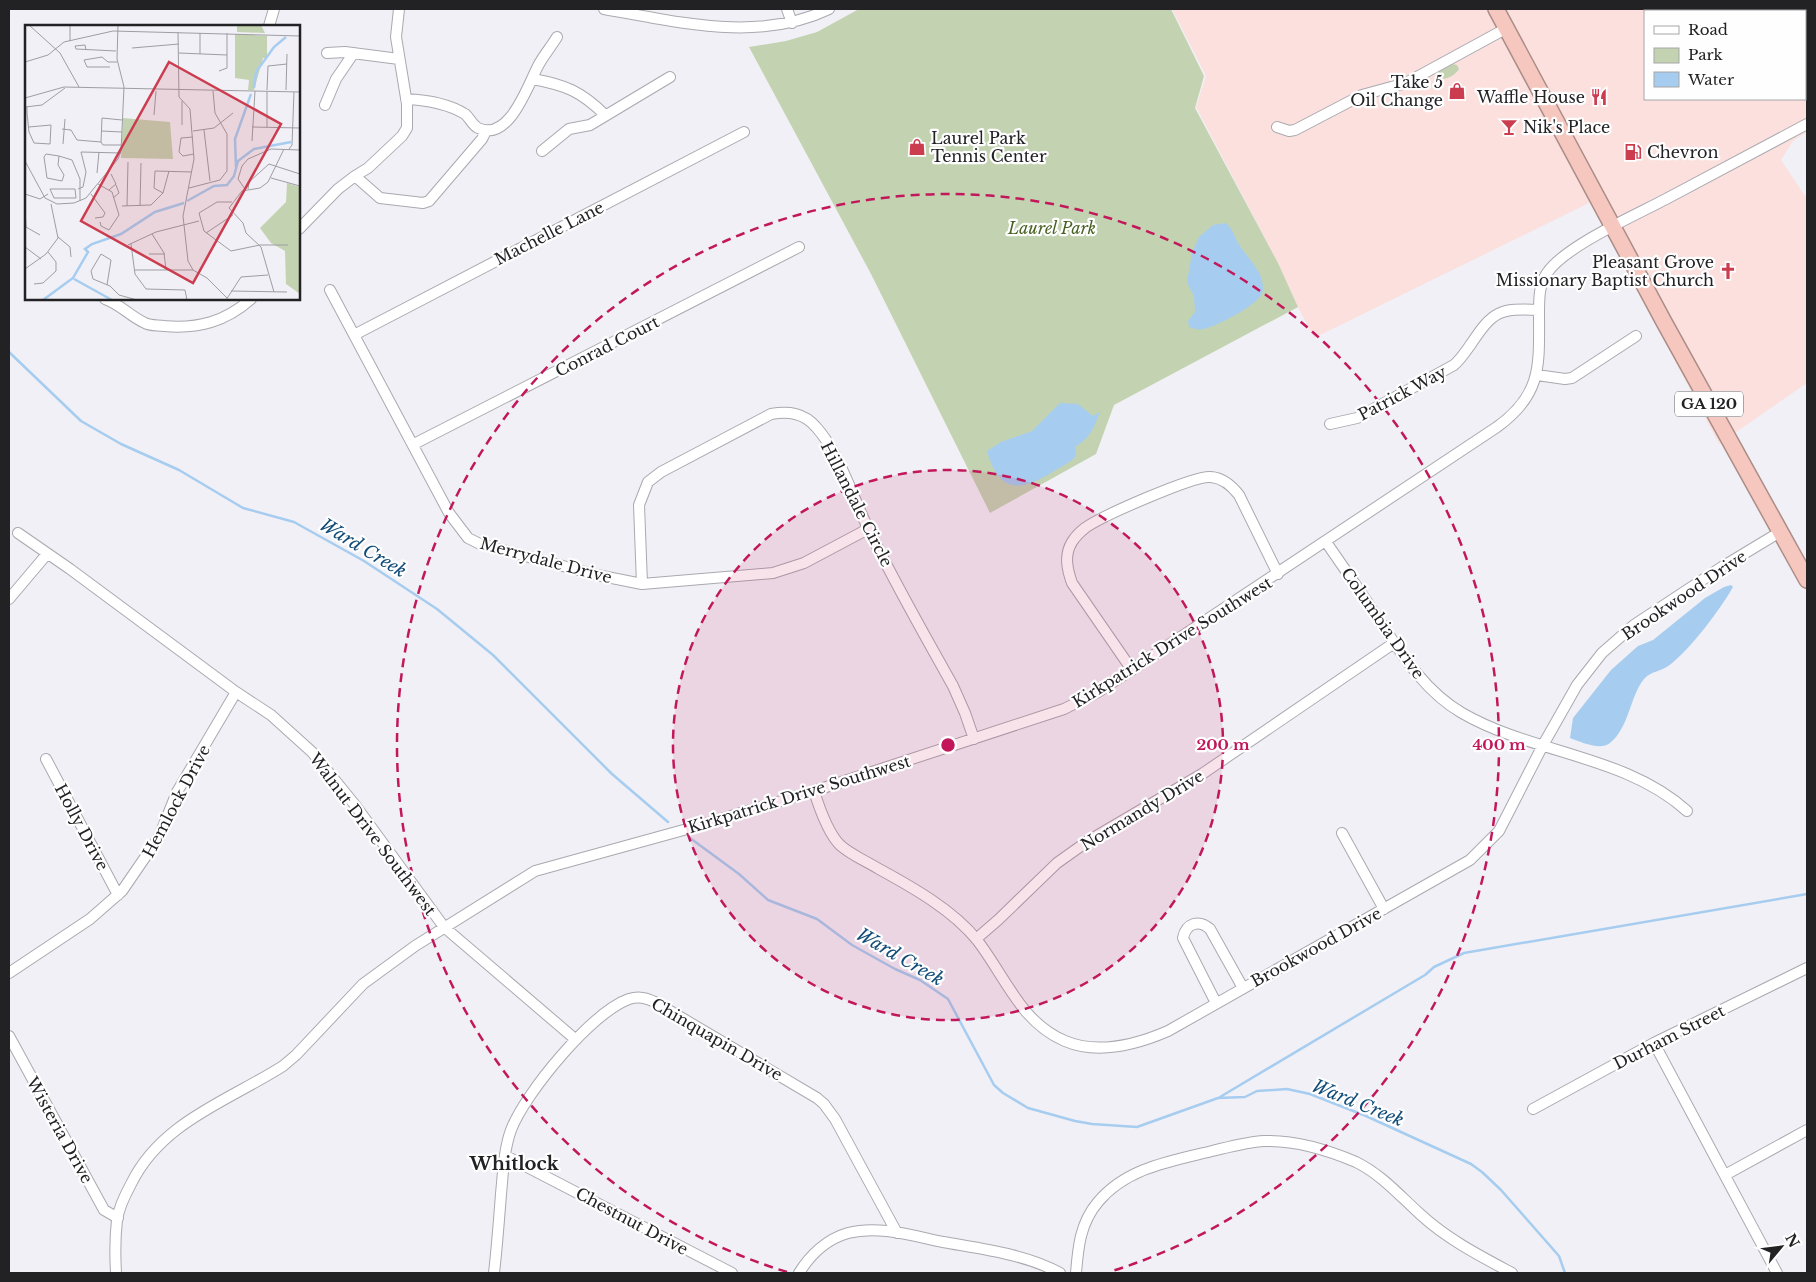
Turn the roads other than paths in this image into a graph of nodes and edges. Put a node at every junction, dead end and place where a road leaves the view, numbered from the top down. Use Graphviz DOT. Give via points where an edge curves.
graph roads {
  1 [pos="274,9"];
  2 [pos="399,9"];
  3 [pos="604,9"];
  4 [pos="787,9"];
  5 [pos="829,9"];
  6 [pos="1496,9"];
  7 [pos="792,23"];
  8 [pos="269,25"];
  9 [pos="1507,28"];
  10 [pos="557,37"];
  11 [pos="327,53"];
  12 [pos="353,54"];
  13 [pos="399,59"];
  14 [pos="670,77"];
  15 [pos="533,79"];
  16 [pos="406,99"];
  17 [pos="324,105"];
  18 [pos="605,115"];
  19 [pos="1807,124"];
  20 [pos="1277,127"];
  21 [pos="486,131"];
  22 [pos="744,132"];
  23 [pos="542,151"];
  24 [pos="355,176"];
  25 [pos="1613,227"];
  26 [pos="300,228"];
  27 [pos="799,247"];
  28 [pos="330,290"];
  29 [pos="107,300"];
  30 [pos="250,300"];
  31 [pos="1539,310"];
  32 [pos="354,335"];
  33 [pos="1636,336"];
  34 [pos="1537,375"];
  35 [pos="1330,424"];
  36 [pos="414,444"];
  37 [pos="868,529"];
  38 [pos="1780,532"];
  39 [pos="18,533"];
  40 [pos="1326,542"];
  41 [pos="48,554"];
  42 [pos="1278,574"];
  43 [pos="1807,580"];
  44 [pos="642,584"];
  45 [pos="9,599"];
  46 [pos="1394,643"];
  47 [pos="1132,670"];
  48 [pos="236,692"];
  49 [pos="974,739"];
  50 [pos="1543,745"];
  51 [pos="46,759"];
  52 [pos="814,791"];
  53 [pos="1687,811"];
  54 [pos="1342,833"];
  55 [pos="118,895"];
  56 [pos="1384,909"];
  57 [pos="444,927"];
  58 [pos="976,939"];
  59 [pos="1807,968"];
  60 [pos="9,973"];
  61 [pos="1243,988"];
  62 [pos="1216,1003"];
  63 [pos="9,1036"];
  64 [pos="575,1040"];
  65 [pos="1654,1044"];
  66 [pos="1533,1108"];
  67 [pos="1807,1130"];
  68 [pos="506,1156"];
  69 [pos="1725,1175"];
  70 [pos="118,1218"];
  71 [pos="897,1233"];
  72 [pos="116,1273"];
  73 [pos="494,1273"];
  74 [pos="732,1273"];
  75 [pos="799,1273"];
  76 [pos="1060,1273"];
  77 [pos="1076,1273"];
  78 [pos="1512,1273"];
  79 [pos="1777,1273"];
  1 -- 8 [label="street"];
  2 -- 13 [label="street" via="396,37"];
  3 -- 7 [label="street" via="720,28 762,28"];
  4 -- 7 [label="street"];
  5 -- 7 [label="street"];
  6 -- 9 [label="highway, GA 120"];
  9 -- 20 [label="street" via="1406,82 1362,94 1295,130"];
  9 -- 25 [label="highway, GA 120"];
  10 -- 15 [label="street"];
  11 -- 12 [label="street"];
  12 -- 13 [label="street"];
  12 -- 17 [label="street"];
  13 -- 16 [label="street"];
  14 -- 18 [label="street"];
  15 -- 18 [label="street" via="553,82 582,95"];
  15 -- 21 [label="street" via="511,118"];
  16 -- 21 [label="street" via="434,101 466,115 476,128"];
  16 -- 24 [label="street" via="407,128 402,136"];
  18 -- 23 [label="street" via="590,125 569,129"];
  19 -- 25 [label="street, Kirkpatrick Drive Southwest"];
  21 -- 24 [label="street" via="429,201 380,198"];
  22 -- 32 [label="street, Machelle Lane"];
  24 -- 26 [label="street"];
  25 -- 31 [label="street, Kirkpatrick Drive Southwest" via="1553,265 1542,283"];
  25 -- 38 [label="highway, GA 120"];
  27 -- 36 [label="street, Conrad Court"];
  28 -- 32 [label="street, Merrydale Drive"];
  29 -- 30 [label="street" via="146,324 183,328 219,320"];
  31 -- 34 [label="street, Kirkpatrick Drive Southwest"];
  31 -- 35 [label="street, Patrick Way" via="1516,309 1497,314 1486,323 1454,365 1357,418"];
  32 -- 36 [label="street, Merrydale Drive"];
  33 -- 34 [label="street" via="1572,378"];
  34 -- 40 [label="street, Kirkpatrick Drive Southwest" via="1523,404 1504,422"];
  36 -- 44 [label="street, Merrydale Drive" via="450,513 468,538 495,549"];
  37 -- 44 [label="street, Merrydale Drive" via="804,563 774,573"];
  37 -- 44 [label="street, Hillandale Circle" via="832,451 816,427 798,414 771,414 648,482 639,505"];
  37 -- 49 [label="street, Hillandale Circle" via="953,686"];
  38 -- 43 [label="highway, GA 120"];
  38 -- 50 [label="street, Brookwood Drive" via="1634,625 1602,653 1577,686"];
  39 -- 41 [label="street, Walnut Drive Southwest"];
  40 -- 42 [label="street, Kirkpatrick Drive Southwest"];
  40 -- 46 [label="street, Columbia Drive"];
  41 -- 45 [label="street"];
  41 -- 48 [label="street, Walnut Drive Southwest"];
  42 -- 47 [label="street, Kirkpatrick Drive Southwest"];
  42 -- 47 [label="street" via="1240,495 1231,485 1212,477 1201,477 1175,486 1085,528 1071,544 1067,570 1072,583"];
  46 -- 50 [label="street, Columbia Drive" via="1412,670 1461,712 1496,729"];
  46 -- 58 [label="street, Normandy Drive" via="1202,774 1088,841 1057,863"];
  47 -- 49 [label="street, Kirkpatrick Drive Southwest" via="1064,710"];
  48 -- 55 [label="street, Hemlock Drive" via="177,792 159,837"];
  48 -- 57 [label="street, Walnut Drive Southwest" via="271,715 312,752 355,804"];
  49 -- 52 [label="street, Kirkpatrick Drive Southwest"];
  50 -- 53 [label="street, Columbia Drive" via="1640,779"];
  50 -- 56 [label="street, Brookwood Drive" via="1499,830 1470,860"];
  51 -- 55 [label="street, Holly Drive"];
  52 -- 57 [label="street, Kirkpatrick Drive Southwest" via="535,871"];
  52 -- 58 [label="street, Brookwood Drive" via="824,818 840,844 920,892"];
  54 -- 56 [label="street"];
  55 -- 60 [label="street, Hemlock Drive" via="90,919"];
  56 -- 61 [label="street, Brookwood Drive"];
  57 -- 64 [label="street, Walnut Drive Southwest"];
  57 -- 70 [label="street, Kirkpatrick Drive Southwest" via="363,984 283,1066 167,1136 137,1172"];
  58 -- 62 [label="street, Brookwood Drive" via="1024,1011 1052,1035 1067,1042 1084,1046 1117,1046 1150,1039"];
  59 -- 65 [label="street, Durham Street"];
  61 -- 62 [label="street, Brookwood Drive"];
  61 -- 62 [label="street" via="1210,929 1205,924 1191,925 1183,938"];
  63 -- 70 [label="street, Wisteria Drive" via="104,1210"];
  64 -- 68 [label="street, Chinquapin Drive" via="520,1111 511,1130"];
  64 -- 71 [label="street, Chinquapin Drive" via="614,1007 630,999 644,997 817,1098 830,1111"];
  65 -- 66 [label="street, Durham Street"];
  65 -- 69 [label="street"];
  67 -- 69 [label="street"];
  68 -- 73 [label="street, Chinquapin Drive"];
  68 -- 74 [label="street, Chestnut Drive"];
  69 -- 79 [label="street"];
  70 -- 72 [label="street, Kirkpatrick Drive Southwest"];
  71 -- 75 [label="street" via="870,1230 843,1235 820,1249"];
  71 -- 76 [label="street" via="1021,1257"];
  77 -- 78 [label="street" via="1082,1230 1097,1203 1111,1188 1132,1174 1166,1162 1264,1141 1300,1144 1357,1163 1396,1190 1447,1235"];
}
